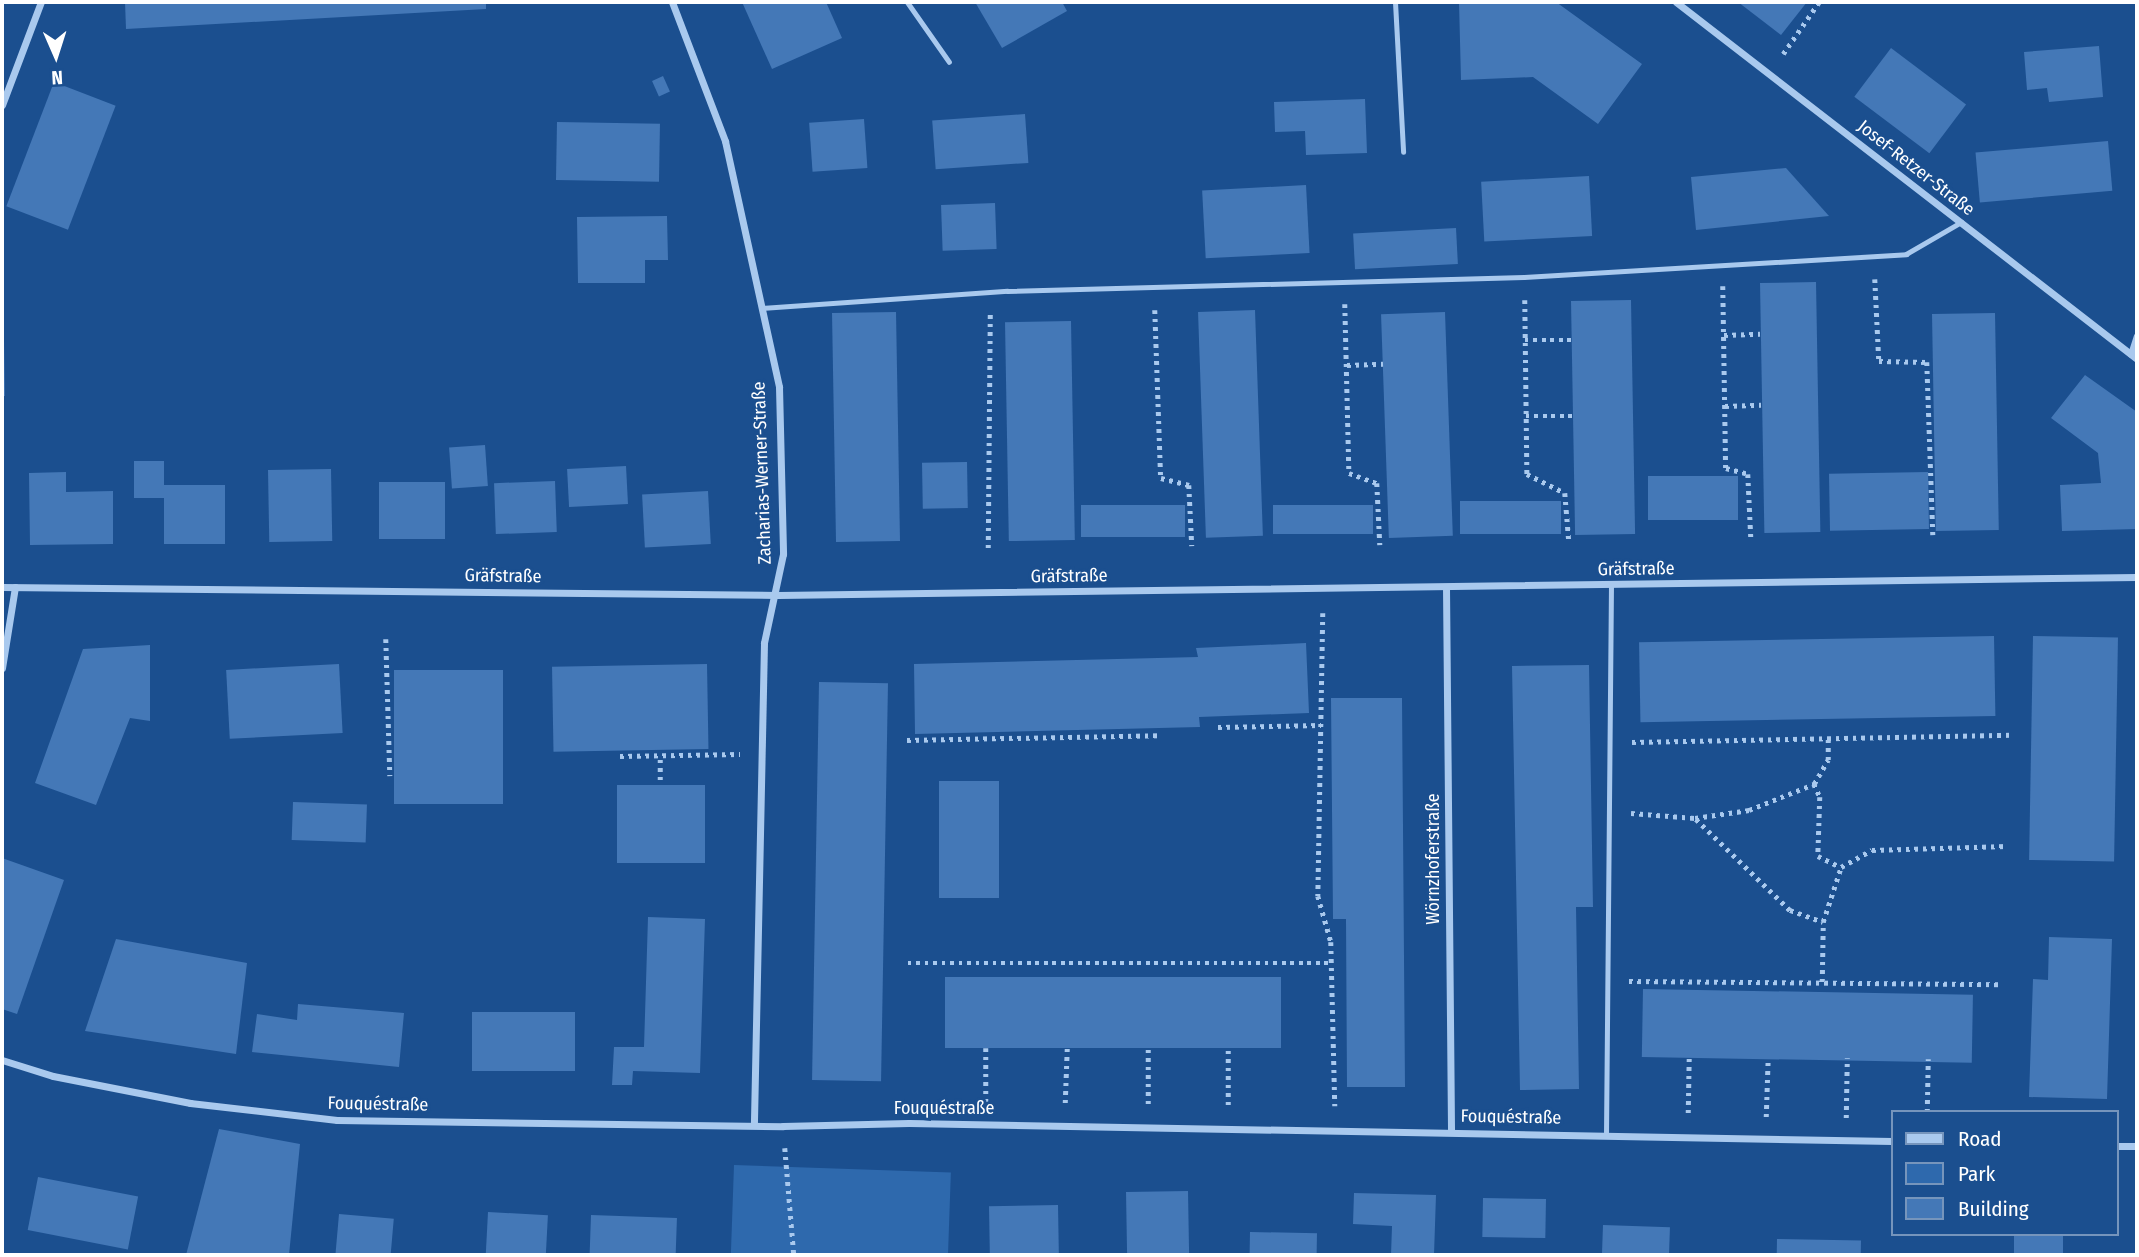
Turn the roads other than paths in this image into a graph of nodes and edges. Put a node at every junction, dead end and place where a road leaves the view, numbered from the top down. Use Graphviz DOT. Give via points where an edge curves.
graph roads {
  1 [pos="41,2"];
  2 [pos="672,2"];
  3 [pos="908,2"];
  4 [pos="1395,2"];
  5 [pos="1676,2"];
  6 [pos="949,62"];
  7 [pos="2,105"];
  8 [pos="1403,152"];
  9 [pos="1961,222"];
  10 [pos="761,308"];
  11 [pos="2137,336"];
  12 [pos="2134,357"];
  13 [pos="2137,577"];
  14 [pos="1611,585"];
  15 [pos="2,587"];
  16 [pos="15,587"];
  17 [pos="1446,587"];
  18 [pos="778,595"];
  19 [pos="2,668"];
  20 [pos="2,1060"];
  21 [pos="754,1124"];
  22 [pos="1451,1131"];
  23 [pos="1606,1135"];
  24 [pos="1890,1141"];
  25 [pos="2118,1146"];
  26 [pos="2137,1146"];
  1 -- 7 [label="street"];
  2 -- 10 [label="street, Zacharias-Werner-Straße" via="725,141"];
  3 -- 6 [label="lane"];
  4 -- 8 [label="lane"];
  5 -- 9 [label="street, Josef-Retzer-Straße"];
  9 -- 10 [label="lane" via="1906,254 1524,277 990,292"];
  9 -- 12 [label="street, Josef-Retzer-Straße"];
  10 -- 18 [label="street, Zacharias-Werner-Straße" via="779,387 783,554"];
  11 -- 12 [label="street"];
  13 -- 14 [label="street, Gräfstraße"];
  14 -- 17 [label="street, Gräfstraße"];
  14 -- 23 [label="lane"];
  15 -- 16 [label="street, Gräfstraße"];
  16 -- 18 [label="street, Gräfstraße"];
  16 -- 19 [label="street"];
  17 -- 18 [label="street, Gräfstraße"];
  17 -- 22 [label="street, Wörnzhoferstraße"];
  18 -- 21 [label="street, Zacharias-Werner-Straße" via="764,643"];
  20 -- 21 [label="street, Fouquéstraße" via="53,1076 190,1103 337,1120"];
  21 -- 22 [label="street, Fouquéstraße"];
  22 -- 23 [label="street, Fouquéstraße"];
  23 -- 24 [label="street, Fouquéstraße"];
  25 -- 26 [label="street"];
}
